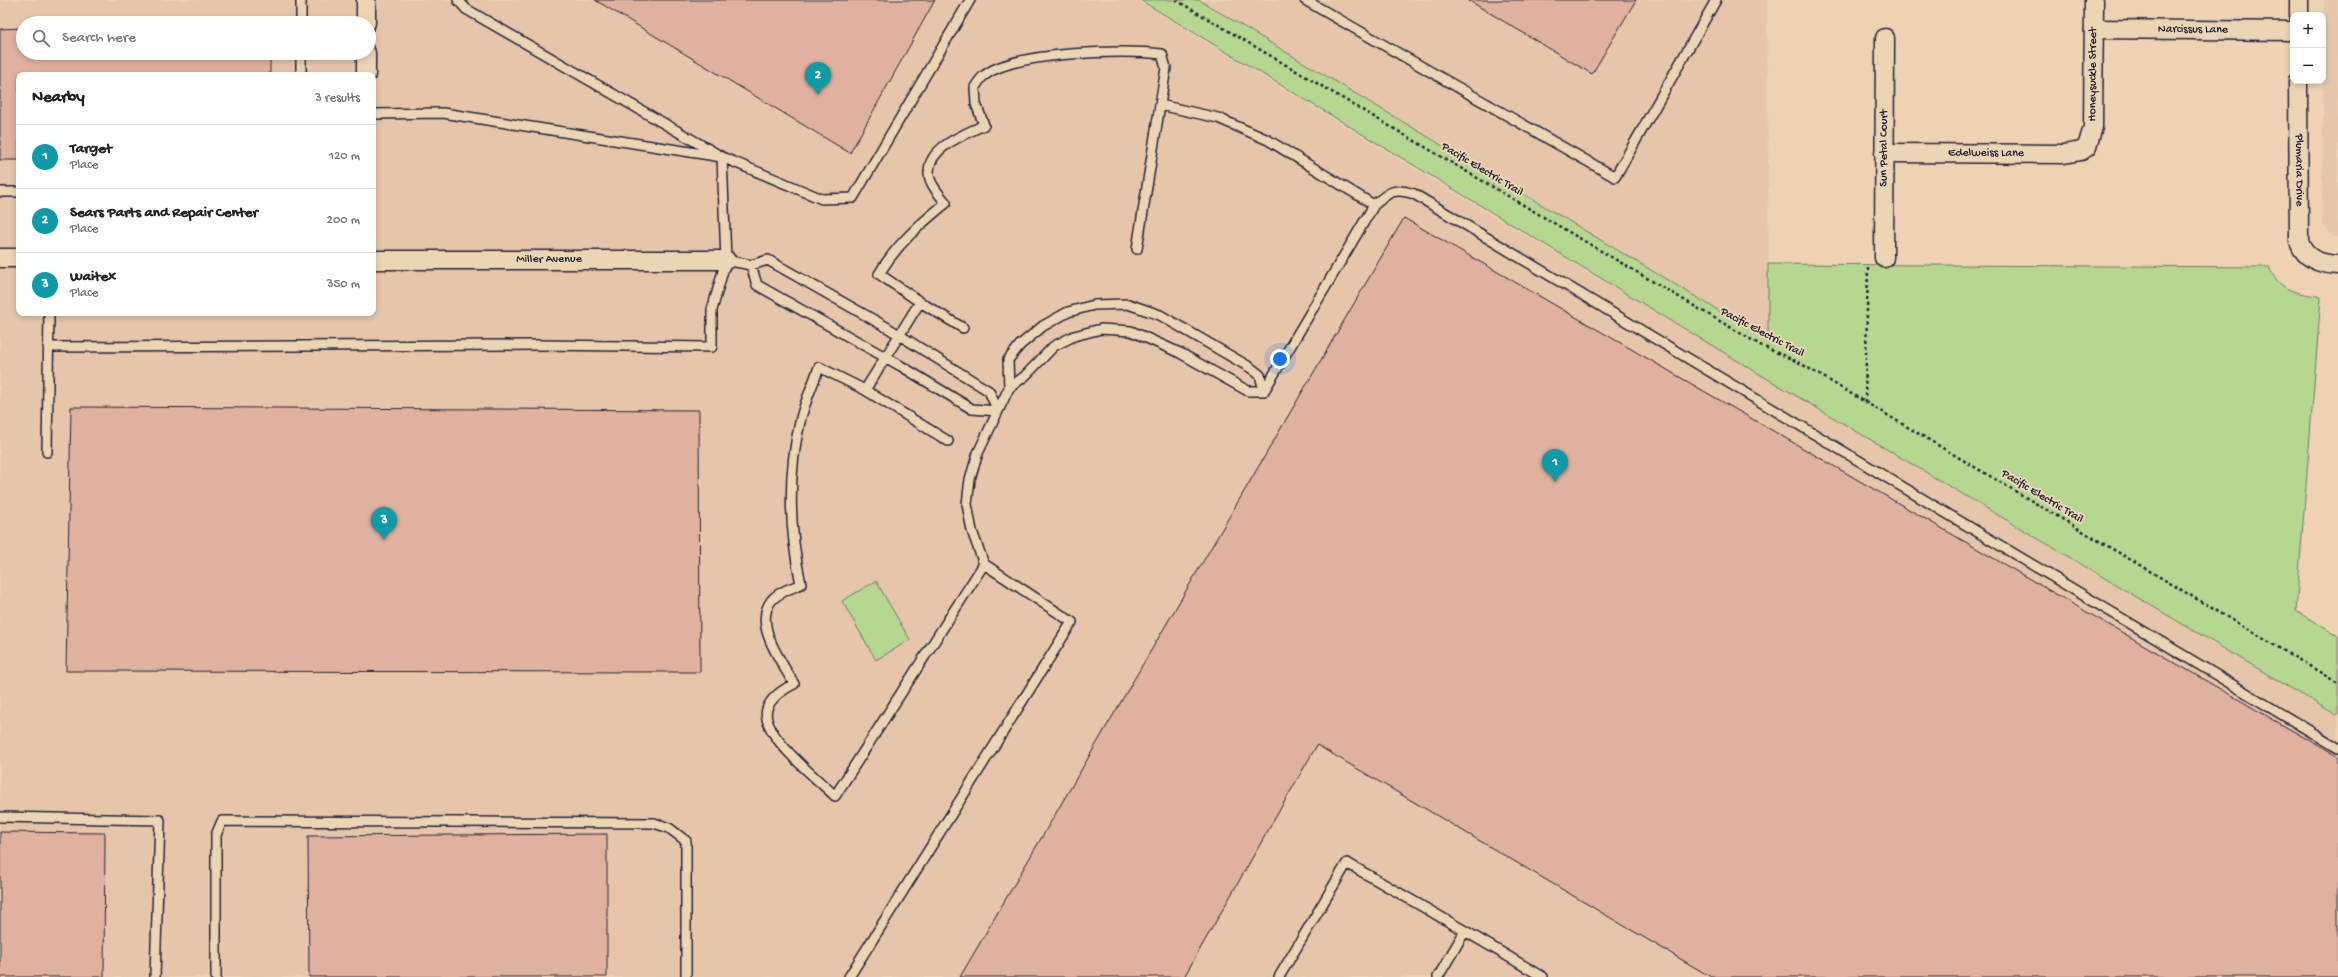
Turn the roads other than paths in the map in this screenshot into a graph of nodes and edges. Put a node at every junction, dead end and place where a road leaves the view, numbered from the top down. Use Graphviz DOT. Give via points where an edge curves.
graph roads {
  1 [pos="301,0"];
  2 [pos="366,0"];
  3 [pos="458,0"];
  4 [pos="970,0"];
  5 [pos="1305,0"];
  6 [pos="1716,0"];
  7 [pos="2094,0"];
  8 [pos="2299,0"];
  9 [pos="2299,12"];
  10 [pos="301,16"];
  11 [pos="366,16"];
  12 [pos="2094,30"];
  13 [pos="2290,31"];
  14 [pos="1885,38"];
  15 [pos="301,60"];
  16 [pos="366,60"];
  17 [pos="301,72"];
  18 [pos="366,72"];
  19 [pos="2298,84"];
  20 [pos="1160,106"];
  21 [pos="376,114"];
  22 [pos="2087,147"];
  23 [pos="1884,153"];
  24 [pos="722,157"];
  25 [pos="0,192"];
  26 [pos="16,192"];
  27 [pos="1374,205"];
  28 [pos="1137,249"];
  29 [pos="0,258"];
  30 [pos="16,258"];
  31 [pos="376,260"];
  32 [pos="726,260"];
  33 [pos="1876,260"];
  34 [pos="750,265"];
  35 [pos="2338,265"];
  36 [pos="920,302"];
  37 [pos="49,316"];
  38 [pos="963,328"];
  39 [pos="899,336"];
  40 [pos="48,347"];
  41 [pos="887,358"];
  42 [pos="1009,388"];
  43 [pos="865,390"];
  44 [pos="1264,391"];
  45 [pos="998,411"];
  46 [pos="948,441"];
  47 [pos="47,452"];
  48 [pos="984,564"];
  49 [pos="2338,748"];
  50 [pos="0,817"];
  51 [pos="1465,931"];
  52 [pos="155,977"];
  53 [pos="216,977"];
  54 [pos="686,977"];
  55 [pos="849,977"];
  56 [pos="1279,977"];
  57 [pos="1438,977"];
  58 [pos="1543,977"];
  1 -- 10 [label="lane"];
  2 -- 11 [label="street"];
  3 -- 24 [label="lane" via="466,9"];
  4 -- 24 [label="lane" via="853,198 822,199"];
  5 -- 6 [label="lane" via="1615,178"];
  7 -- 12 [label="street, Honeysuckle Street"];
  8 -- 9 [label="street"];
  12 -- 13 [label="street, Narcissus Lane"];
  12 -- 22 [label="street, Honeysuckle Street" via="2093,128"];
  14 -- 23 [label="street, Sun Petal Court"];
  15 -- 17 [label="lane"];
  16 -- 18 [label="street"];
  19 -- 35 [label="street, Plumaria Drive" via="2297,231 2301,249 2307,256"];
  20 -- 27 [label="lane" via="1218,118 1268,140"];
  20 -- 28 [label="lane"];
  20 -- 36 [label="lane" via="1166,68 1162,54 1106,51 1044,57 1003,66 984,75 975,87 976,104 984,125 944,146 933,157 929,171 932,184 946,204 912,231 892,253 879,274"];
  21 -- 24 [label="lane" via="443,113"];
  22 -- 23 [label="street, Edelweiss Lane" via="2081,151 2064,154"];
  23 -- 33 [label="street, Sun Petal Court"];
  24 -- 32 [label="lane"];
  25 -- 26 [label="lane"];
  27 -- 44 [label="lane"];
  27 -- 49 [label="lane" via="1392,191 1402,190 1414,194"];
  29 -- 30 [label="street"];
  31 -- 32 [label="street, Miller Avenue"];
  32 -- 34 [label="lane"];
  32 -- 40 [label="lane" via="712,310 712,347"];
  34 -- 39 [label="lane" via="768,260"];
  34 -- 41 [label="lane" via="757,285"];
  36 -- 38 [label="lane"];
  36 -- 39 [label="lane"];
  37 -- 40 [label="lane"];
  39 -- 41 [label="lane"];
  39 -- 45 [label="lane" via="989,391"];
  40 -- 47 [label="lane"];
  41 -- 43 [label="lane"];
  41 -- 45 [label="lane" via="972,409"];
  42 -- 44 [label="lane" via="1025,376 1054,346 1074,336 1101,329 1131,331 1180,353 1248,391"];
  42 -- 44 [label="lane" via="1008,360 1020,344 1043,326 1068,312 1094,305 1128,304 1160,315 1251,368 1260,375"];
  42 -- 45 [label="lane"];
  43 -- 46 [label="lane"];
  43 -- 48 [label="lane" via="819,367 800,421 790,486 794,555 801,584 772,600 766,614 768,636 794,684 773,699 767,709 766,722 775,738 835,796"];
  45 -- 48 [label="lane" via="978,454 970,479 967,504 972,532"];
  48 -- 55 [label="lane" via="1072,622"];
  50 -- 52 [label="lane" via="160,820"];
  51 -- 56 [label="lane" via="1347,863"];
  51 -- 57 [label="lane"];
  51 -- 58 [label="lane"];
  53 -- 54 [label="lane" via="216,835 222,821 654,822 669,828 686,841"];
}
